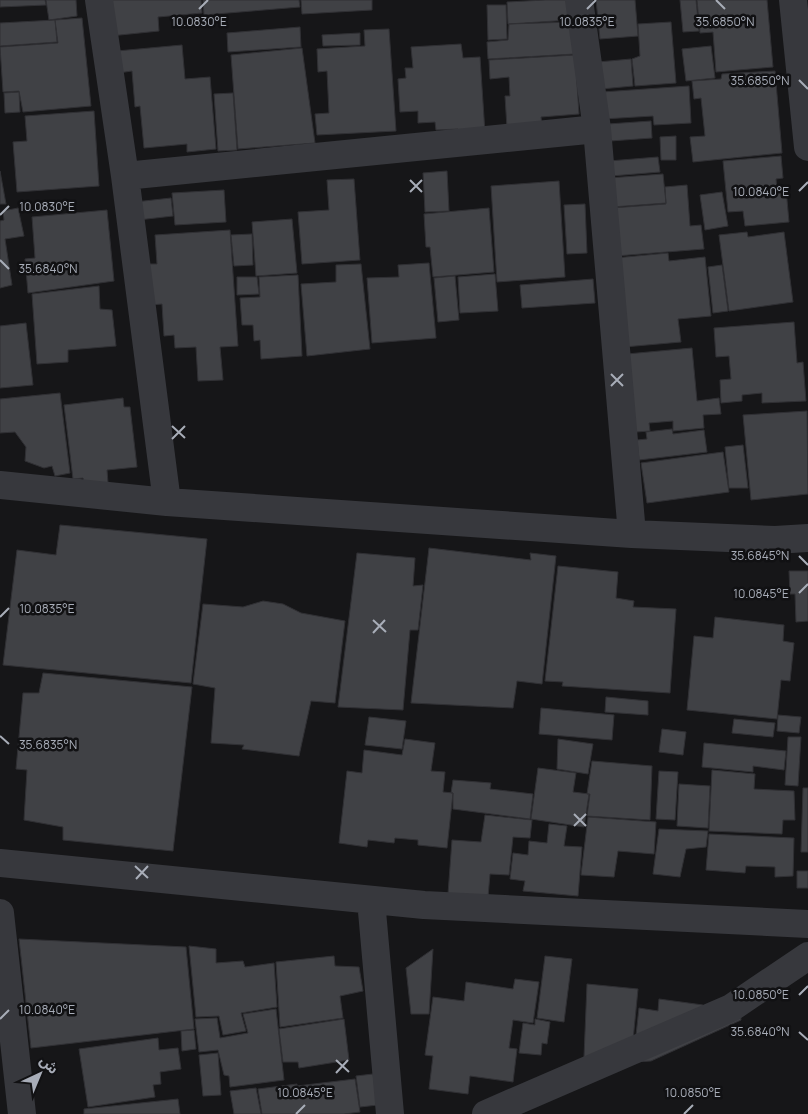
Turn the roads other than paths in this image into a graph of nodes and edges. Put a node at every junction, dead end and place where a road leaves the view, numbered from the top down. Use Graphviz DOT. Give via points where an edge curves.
graph roads {
  1 [pos="99,0"];
  2 [pos="579,0"];
  3 [pos="793,0"];
  4 [pos="597,128"];
  5 [pos="808,145"];
  6 [pos="125,176"];
  7 [pos="0,486"];
  8 [pos="168,502"];
  9 [pos="632,534"];
  10 [pos="808,538"];
  11 [pos="0,863"];
  12 [pos="371,900"];
  13 [pos="0,913"];
  14 [pos="808,924"];
  15 [pos="808,956"];
  16 [pos="22,1114"];
  17 [pos="390,1114"];
  18 [pos="486,1114"];
  1 -- 6 [label="street"];
  2 -- 4 [label="street"];
  3 -- 5 [label="street"];
  4 -- 6 [label="street"];
  4 -- 9 [label="street"];
  6 -- 8 [label="street"];
  7 -- 8 [label="street"];
  8 -- 9 [label="street"];
  9 -- 10 [label="street" via="775,540"];
  11 -- 12 [label="street"];
  12 -- 14 [label="street"];
  12 -- 17 [label="street"];
  13 -- 16 [label="street"];
  15 -- 18 [label="street" via="731,1008"];
}
